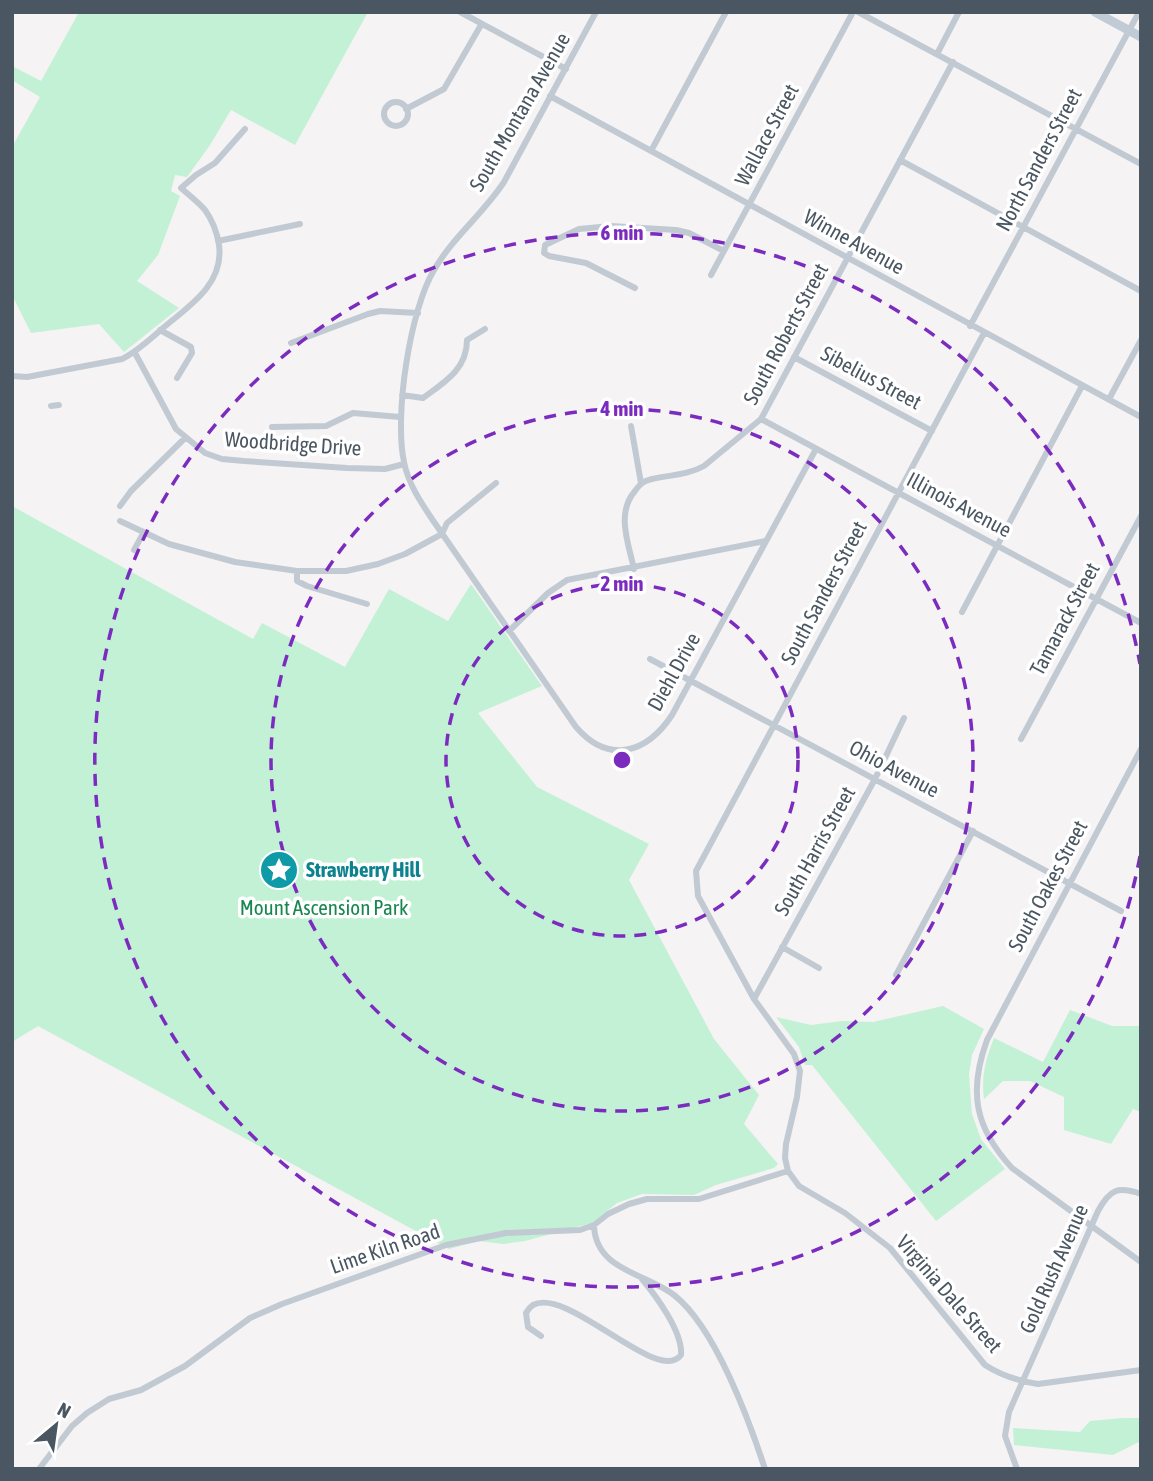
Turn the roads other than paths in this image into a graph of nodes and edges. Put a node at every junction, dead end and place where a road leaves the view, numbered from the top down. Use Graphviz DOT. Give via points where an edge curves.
graph roads {
  1 [pos="460,12"];
  2 [pos="596,12"];
  3 [pos="726,12"];
  4 [pos="856,12"];
  5 [pos="959,12"];
  6 [pos="1095,12"];
  7 [pos="1139,12"];
  8 [pos="481,24"];
  9 [pos="1129,31"];
  10 [pos="1141,37"];
  11 [pos="937,54"];
  12 [pos="953,62"];
  13 [pos="566,69"];
  14 [pos="550,96"];
  15 [pos="407,109"];
  16 [pos="1076,128"];
  17 [pos="245,129"];
  18 [pos="651,151"];
  19 [pos="900,160"];
  20 [pos="1141,164"];
  21 [pos="750,204"];
  22 [pos="300,224"];
  23 [pos="1023,227"];
  24 [pos="218,240"];
  25 [pos="724,251"];
  26 [pos="846,257"];
  27 [pos="711,275"];
  28 [pos="635,288"];
  29 [pos="1141,291"];
  30 [pos="418,313"];
  31 [pos="970,326"];
  32 [pos="485,329"];
  33 [pos="160,330"];
  34 [pos="984,333"];
  35 [pos="1141,340"];
  36 [pos="291,343"];
  37 [pos="135,353"];
  38 [pos="794,357"];
  39 [pos="12,376"];
  40 [pos="177,378"];
  41 [pos="1082,386"];
  42 [pos="402,395"];
  43 [pos="1109,400"];
  44 [pos="59,405"];
  45 [pos="51,406"];
  46 [pos="400,417"];
  47 [pos="1141,417"];
  48 [pos="761,419"];
  49 [pos="631,426"];
  50 [pos="272,427"];
  51 [pos="932,431"];
  52 [pos="185,438"];
  53 [pos="817,449"];
  54 [pos="404,464"];
  55 [pos="496,483"];
  56 [pos="641,483"];
  57 [pos="898,493"];
  58 [pos="120,506"];
  59 [pos="1141,516"];
  60 [pos="120,521"];
  61 [pos="144,532"];
  62 [pos="442,534"];
  63 [pos="765,541"];
  64 [pos="997,546"];
  65 [pos="134,550"];
  66 [pos="634,569"];
  67 [pos="297,571"];
  68 [pos="1095,598"];
  69 [pos="368,604"];
  70 [pos="962,612"];
  71 [pos="1141,623"];
  72 [pos="509,631"];
  73 [pos="650,659"];
  74 [pos="690,680"];
  75 [pos="904,718"];
  76 [pos="774,725"];
  77 [pos="1021,738"];
  78 [pos="1141,749"];
  79 [pos="875,779"];
  80 [pos="973,831"];
  81 [pos="1069,882"];
  82 [pos="1121,911"];
  83 [pos="782,947"];
  84 [pos="819,968"];
  85 [pos="896,975"];
  86 [pos="754,999"];
  87 [pos="789,1171"];
  88 [pos="1141,1194"];
  89 [pos="594,1225"];
  90 [pos="1092,1228"];
  91 [pos="1141,1262"];
  92 [pos="640,1278"];
  93 [pos="541,1336"];
  94 [pos="1141,1370"];
  95 [pos="1023,1382"];
  96 [pos="39,1469"];
  97 [pos="765,1469"];
  98 [pos="1017,1469"];
  1 -- 8 [label="street"];
  2 -- 13 [label="street, South Montana Avenue"];
  3 -- 18 [label="street"];
  4 -- 11 [label="street"];
  4 -- 21 [label="street, Wallace Street"];
  5 -- 11 [label="street"];
  6 -- 9 [label="street"];
  7 -- 9 [label="street, North Sanders Street"];
  8 -- 13 [label="street"];
  8 -- 15 [label="street" via="444,89"];
  9 -- 10 [label="street"];
  9 -- 16 [label="street, North Sanders Street"];
  11 -- 12 [label="street"];
  12 -- 16 [label="street"];
  12 -- 19 [label="street, South Roberts Street"];
  13 -- 14 [label="street, South Montana Avenue"];
  14 -- 18 [label="street, Winne Avenue"];
  14 -- 30 [label="street, South Montana Avenue" via="496,194 434,270"];
  16 -- 20 [label="street"];
  16 -- 23 [label="street, North Sanders Street"];
  17 -- 24 [label="street" via="215,163 181,188 204,210"];
  18 -- 21 [label="street, Winne Avenue"];
  19 -- 23 [label="street"];
  19 -- 26 [label="street, South Roberts Street"];
  21 -- 25 [label="street, Wallace Street"];
  21 -- 26 [label="street, Winne Avenue"];
  22 -- 24 [label="street"];
  23 -- 29 [label="street"];
  23 -- 31 [label="street, North Sanders Street"];
  24 -- 33 [label="street" via="220,255 213,280 196,301"];
  25 -- 27 [label="street, Wallace Street"];
  25 -- 28 [label="street" via="676,230 611,226 579,229 545,245 544,253 549,256 586,263"];
  26 -- 31 [label="street, Winne Avenue"];
  26 -- 38 [label="street, South Roberts Street"];
  30 -- 36 [label="street" via="380,311"];
  30 -- 42 [label="street, South Montana Avenue"];
  31 -- 34 [label="street, Winne Avenue"];
  32 -- 42 [label="street" via="467,340 467,354 448,381 424,398"];
  33 -- 37 [label="street"];
  33 -- 40 [label="street" via="191,347"];
  34 -- 41 [label="street, Winne Avenue"];
  34 -- 51 [label="street, South Sanders Street"];
  35 -- 43 [label="street"];
  37 -- 39 [label="street" via="108,362"];
  37 -- 52 [label="street, Woodbridge Drive"];
  38 -- 48 [label="street, South Roberts Street"];
  38 -- 51 [label="street, Sibelius Street"];
  41 -- 43 [label="street, Winne Avenue"];
  41 -- 64 [label="street"];
  42 -- 46 [label="street, South Montana Avenue"];
  43 -- 47 [label="street, Winne Avenue"];
  44 -- 45 [label="street"];
  46 -- 50 [label="street" via="353,413 326,426"];
  46 -- 54 [label="street, South Montana Avenue"];
  48 -- 53 [label="street, Illinois Avenue"];
  48 -- 56 [label="street, South Roberts Street" via="695,471"];
  49 -- 56 [label="street"];
  51 -- 57 [label="street, South Sanders Street"];
  52 -- 54 [label="street, Woodbridge Drive" via="205,453 244,461 385,468"];
  52 -- 58 [label="street"];
  53 -- 57 [label="street, Illinois Avenue"];
  53 -- 63 [label="street, Diehl Drive"];
  54 -- 62 [label="street, South Montana Avenue" via="413,488"];
  55 -- 62 [label="street" via="447,523"];
  56 -- 66 [label="street" via="624,513"];
  57 -- 64 [label="street, Illinois Avenue"];
  57 -- 76 [label="street, South Sanders Street"];
  59 -- 68 [label="street, Tamarack Street"];
  60 -- 61 [label="street"];
  61 -- 65 [label="street"];
  61 -- 67 [label="street" via="200,554"];
  62 -- 67 [label="street" via="378,564 346,571"];
  62 -- 72 [label="street, Diehl Drive"];
  63 -- 66 [label="street"];
  63 -- 74 [label="street, Diehl Drive"];
  64 -- 68 [label="street, Illinois Avenue"];
  64 -- 70 [label="street"];
  66 -- 72 [label="street" via="567,580"];
  67 -- 69 [label="street" via="297,581 307,586"];
  68 -- 71 [label="street, Illinois Avenue"];
  68 -- 77 [label="street, Tamarack Street"];
  72 -- 74 [label="street, Diehl Drive" via="576,727 588,740 604,747 628,750 647,743 665,725"];
  73 -- 74 [label="street, Ohio Avenue"];
  74 -- 76 [label="street, Ohio Avenue"];
  75 -- 79 [label="street, South Harris Street"];
  76 -- 79 [label="street, Ohio Avenue"];
  76 -- 86 [label="street, South Sanders Street" via="696,871 698,896"];
  78 -- 81 [label="street, South Oakes Street"];
  79 -- 80 [label="street, Ohio Avenue"];
  79 -- 83 [label="street, South Harris Street"];
  80 -- 81 [label="street, Ohio Avenue"];
  80 -- 85 [label="street"];
  81 -- 82 [label="street, Ohio Avenue"];
  81 -- 90 [label="street, South Oakes Street" via="988,1040 979,1063 976,1100 982,1125 1012,1168"];
  83 -- 84 [label="street"];
  83 -- 86 [label="street, South Harris Street"];
  86 -- 87 [label="street" via="794,1054 800,1071 786,1144"];
  87 -- 89 [label="street, Lime Kiln Road" via="699,1199 629,1203"];
  87 -- 95 [label="street, Virginia Dale Street" via="799,1186 845,1213 890,1248 985,1365"];
  88 -- 90 [label="street, Gold Rush Avenue" via="1116,1190 1106,1196"];
  89 -- 92 [label="street" via="594,1239 604,1253"];
  89 -- 96 [label="street, Lime Kiln Road" via="493,1235 446,1245 250,1318 185,1366 87,1413"];
  90 -- 91 [label="street, South Oakes Street"];
  90 -- 95 [label="street, Gold Rush Avenue"];
  92 -- 93 [label="street" via="656,1296 680,1343 681,1355 675,1361 650,1357 585,1318 544,1303 526,1313 528,1327"];
  92 -- 97 [label="street" via="675,1296 697,1321 736,1389"];
  94 -- 95 [label="street, Virginia Dale Street" via="1038,1384"];
  95 -- 98 [label="street, Gold Rush Avenue" via="1009,1412 1005,1436"];
}
